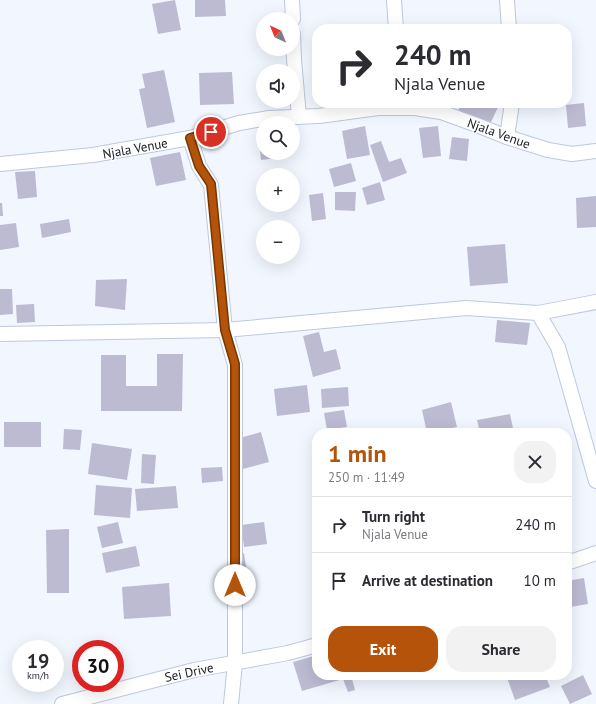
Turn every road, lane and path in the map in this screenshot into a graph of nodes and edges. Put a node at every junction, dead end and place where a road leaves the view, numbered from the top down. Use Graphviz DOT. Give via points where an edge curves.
graph roads {
  1 [pos="292,0"];
  2 [pos="394,0"];
  3 [pos="506,0"];
  4 [pos="293,12"];
  5 [pos="396,24"];
  6 [pos="508,24"];
  7 [pos="294,56"];
  8 [pos="378,108"];
  9 [pos="415,108"];
  10 [pos="511,108"];
  11 [pos="299,116"];
  12 [pos="300,117"];
  13 [pos="256,120"];
  14 [pos="507,137"];
  15 [pos="190,138"];
  16 [pos="596,151"];
  17 [pos="0,164"];
  18 [pos="596,302"];
  19 [pos="538,314"];
  20 [pos="225,330"];
  21 [pos="0,334"];
  22 [pos="596,481"];
  23 [pos="596,553"];
  24 [pos="572,561"];
  25 [pos="312,646"];
  26 [pos="235,663"];
  27 [pos="62,704"];
  28 [pos="231,704"];
  1 -- 4 [label="street"];
  2 -- 5 [label="street"];
  3 -- 6 [label="street"];
  7 -- 11 [label="street"];
  8 -- 12 [label="street, Njala Venue"];
  9 -- 14 [label="street, Njala Venue" via="441,112"];
  10 -- 14 [label="street"];
  13 -- 15 [label="street, Njala Venue"];
  14 -- 16 [label="street, Njala Venue" via="548,150 572,154"];
  15 -- 17 [label="street, Njala Venue" via="93,155"];
  15 -- 20 [label="street" via="199,166 211,184"];
  18 -- 19 [label="street"];
  19 -- 20 [label="street" via="466,308"];
  19 -- 22 [label="street" via="558,347"];
  20 -- 21 [label="street"];
  20 -- 26 [label="street" via="235,364"];
  23 -- 24 [label="street"];
  25 -- 26 [label="street, Sei Drive"];
  26 -- 27 [label="street, Sei Drive" via="194,670"];
  26 -- 28 [label="street"];
}
